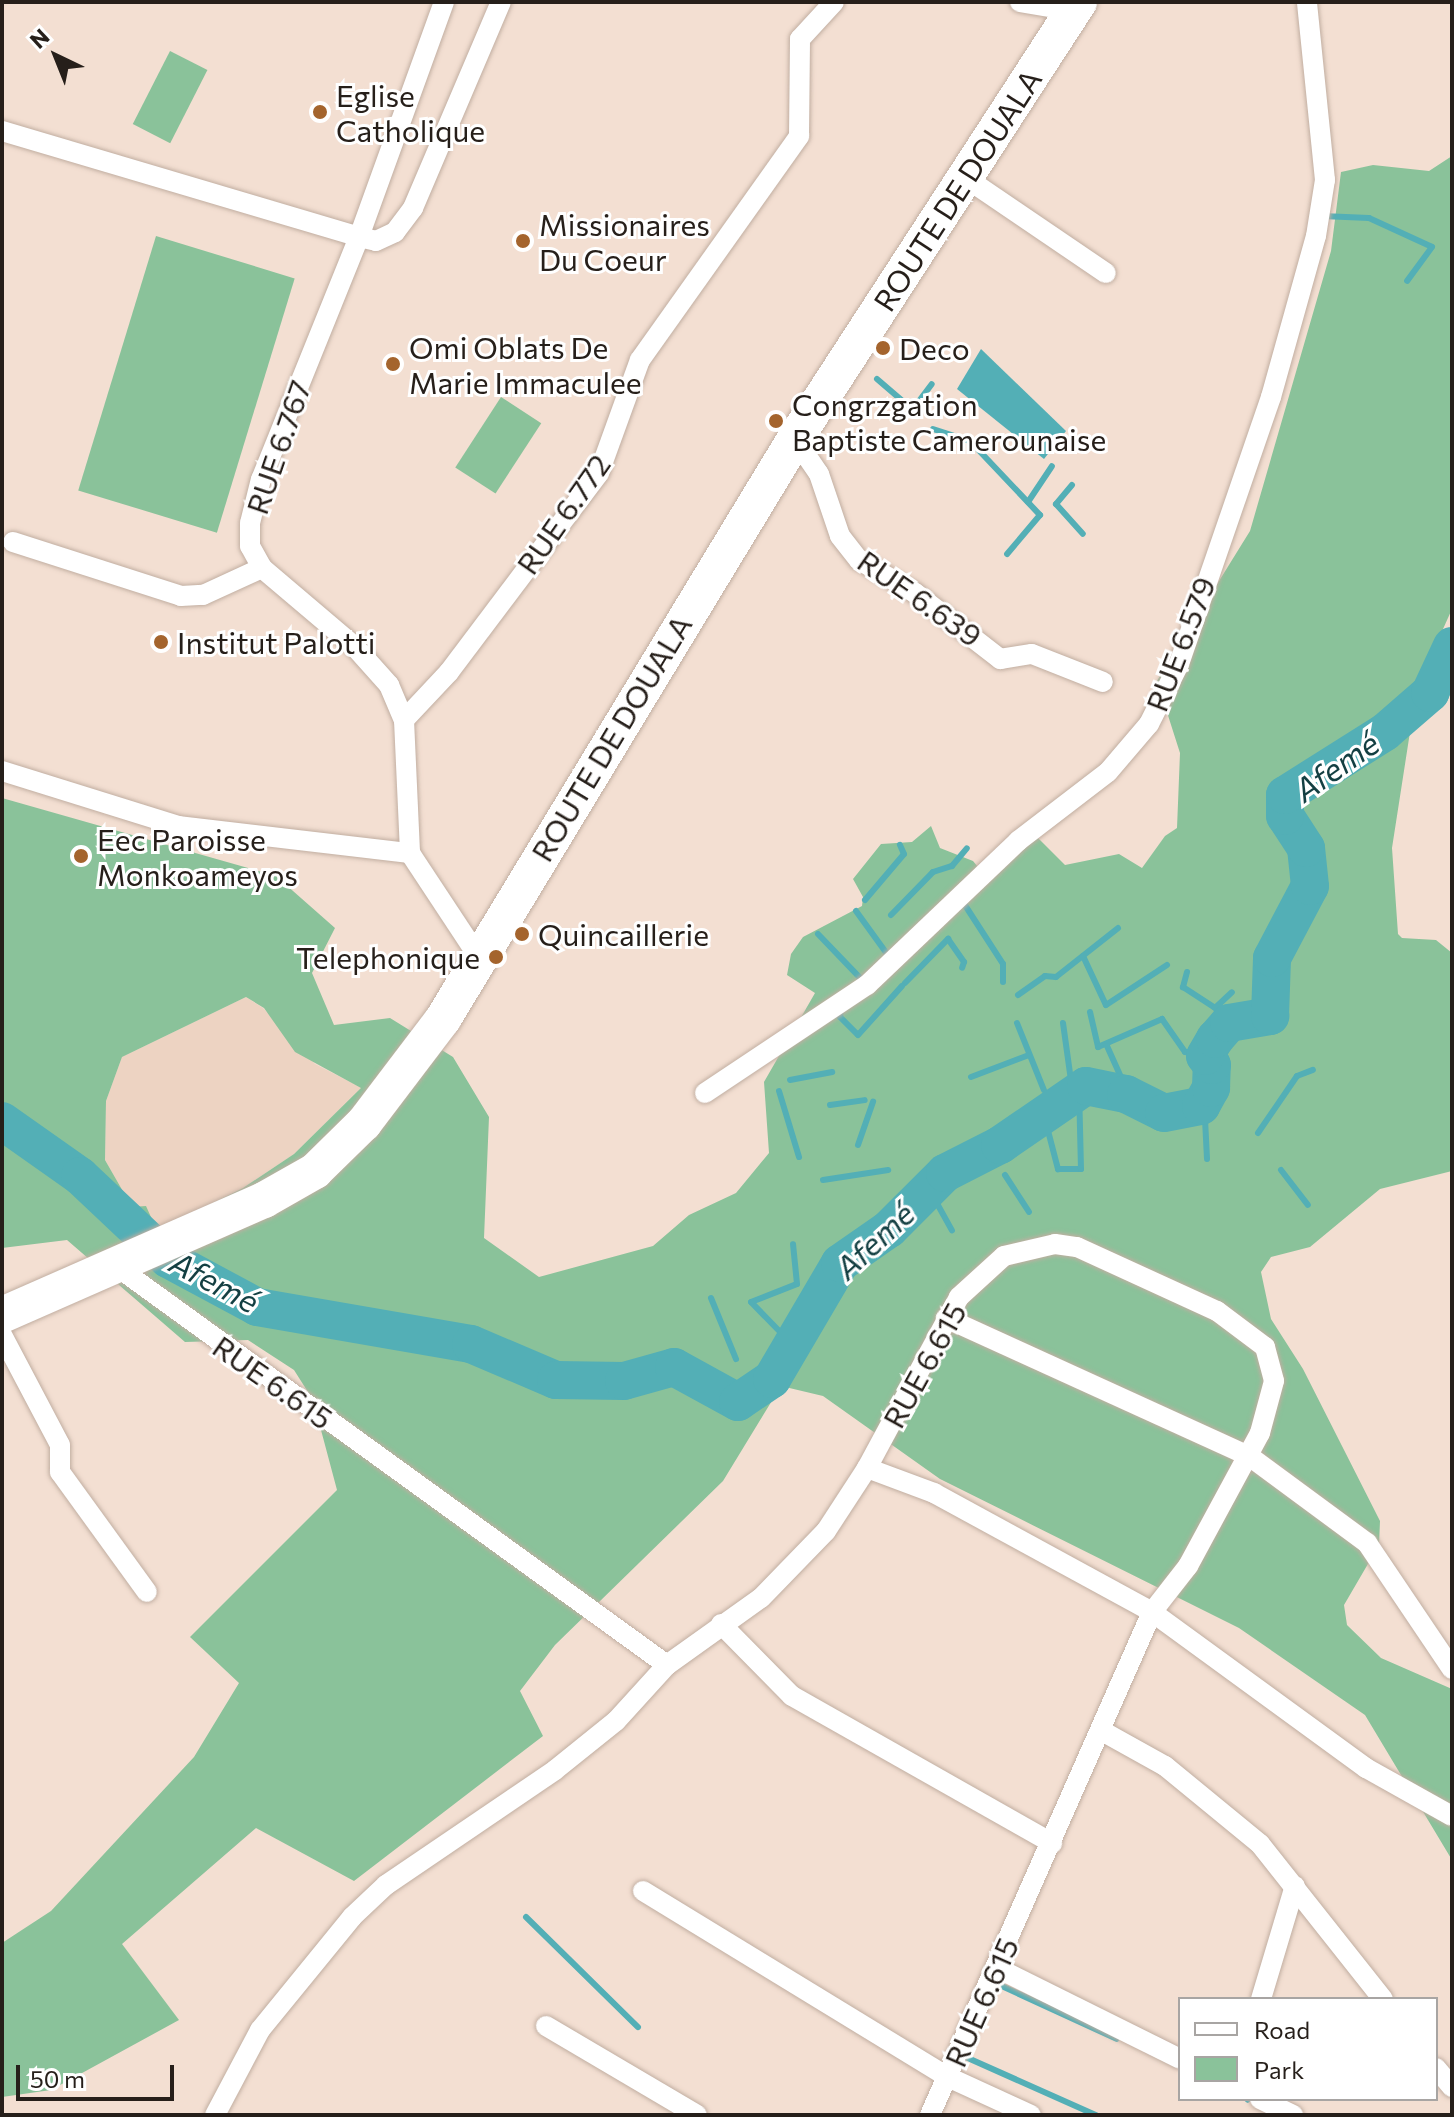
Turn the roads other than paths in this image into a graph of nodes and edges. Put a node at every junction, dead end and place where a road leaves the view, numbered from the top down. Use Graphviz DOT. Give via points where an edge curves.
graph roads {
  1 [pos="444,2"];
  2 [pos="501,2"];
  3 [pos="834,2"];
  4 [pos="1020,2"];
  5 [pos="1307,2"];
  6 [pos="1076,7"];
  7 [pos="2,131"];
  8 [pos="966,178"];
  9 [pos="359,237"];
  10 [pos="1106,273"];
  11 [pos="795,439"];
  12 [pos="13,542"];
  13 [pos="262,568"];
  14 [pos="1103,682"];
  15 [pos="404,720"];
  16 [pos="2,771"];
  17 [pos="410,853"];
  18 [pos="478,956"];
  19 [pos="705,1093"];
  20 [pos="123,1262"];
  21 [pos="2,1315"];
  22 [pos="946,1318"];
  23 [pos="2,1335"];
  24 [pos="1249,1456"];
  25 [pos="867,1468"];
  26 [pos="147,1592"];
  27 [pos="1152,1612"];
  28 [pos="721,1624"];
  29 [pos="667,1665"];
  30 [pos="1452,1669"];
  31 [pos="1102,1731"];
  32 [pos="1452,1816"];
  33 [pos="1052,1843"];
  34 [pos="1295,1886"];
  35 [pos="643,1891"];
  36 [pos="997,1968"];
  37 [pos="1262,1997"];
  38 [pos="1381,1997"];
  39 [pos="546,2026"];
  40 [pos="1178,2058"];
  41 [pos="1438,2070"];
  42 [pos="948,2077"];
  43 [pos="1452,2087"];
  44 [pos="1264,2101"];
  45 [pos="215,2115"];
  46 [pos="697,2115"];
  47 [pos="930,2115"];
  48 [pos="1031,2115"];
  49 [pos="1293,2115"];
  1 -- 9 [label="street, RUE 6.767"];
  2 -- 9 [label="street" via="413,208 395,232 376,241"];
  3 -- 15 [label="street, RUE 6.772" via="800,39 799,136 640,360 599,473 449,672"];
  4 -- 6 [label="street"];
  5 -- 19 [label="street, RUE 6.579" via="1325,180 1316,236 1266,410 1179,664 1149,724 1108,772 1018,841 867,985"];
  6 -- 8 [label="highway, ROUTE DE DOUALA"];
  7 -- 9 [label="street"];
  8 -- 10 [label="street"];
  8 -- 11 [label="highway, ROUTE DE DOUALA"];
  9 -- 13 [label="street, RUE 6.767" via="261,479 250,546"];
  11 -- 14 [label="street, RUE 6.639" via="819,474 840,536 859,560 915,593 1000,659 1032,654"];
  11 -- 18 [label="highway, ROUTE DE DOUALA"];
  12 -- 13 [label="street" via="181,596 203,595"];
  13 -- 15 [label="street" via="355,647 389,685"];
  15 -- 17 [label="street"];
  16 -- 17 [label="street" via="179,826"];
  17 -- 18 [label="street"];
  18 -- 20 [label="highway, ROUTE DE DOUALA" via="443,1019 364,1123 315,1171"];
  20 -- 21 [label="highway, ROUTE DE DOUALA"];
  20 -- 29 [label="street, RUE 6.615"];
  22 -- 24 [label="street"];
  22 -- 24 [label="street, RUE 6.615" via="982,1272 1029,1247 1077,1247 1138,1272 1217,1311 1265,1347 1274,1381"];
  22 -- 25 [label="street, RUE 6.615"];
  23 -- 26 [label="street" via="60,1445 60,1472"];
  24 -- 27 [label="street, RUE 6.615" via="1188,1566"];
  24 -- 30 [label="street" via="1367,1543"];
  25 -- 27 [label="street" via="934,1493"];
  25 -- 28 [label="street, RUE 6.615" via="797,1564 761,1598"];
  27 -- 31 [label="street, RUE 6.615"];
  27 -- 32 [label="street" via="1366,1768"];
  28 -- 29 [label="street, RUE 6.615"];
  28 -- 33 [label="street" via="792,1696"];
  29 -- 45 [label="street" via="616,1721 555,1770 386,1885 352,1917 291,1985 260,2030"];
  31 -- 33 [label="street, RUE 6.615"];
  31 -- 34 [label="street" via="1199,1790 1260,1844"];
  33 -- 36 [label="street, RUE 6.615"];
  34 -- 37 [label="street"];
  34 -- 38 [label="street"];
  35 -- 42 [label="street"];
  36 -- 40 [label="street"];
  36 -- 42 [label="street, RUE 6.615"];
  39 -- 46 [label="street"];
  41 -- 43 [label="street"];
  42 -- 47 [label="street, RUE 6.615"];
  42 -- 48 [label="street"];
  44 -- 49 [label="street"];
}
